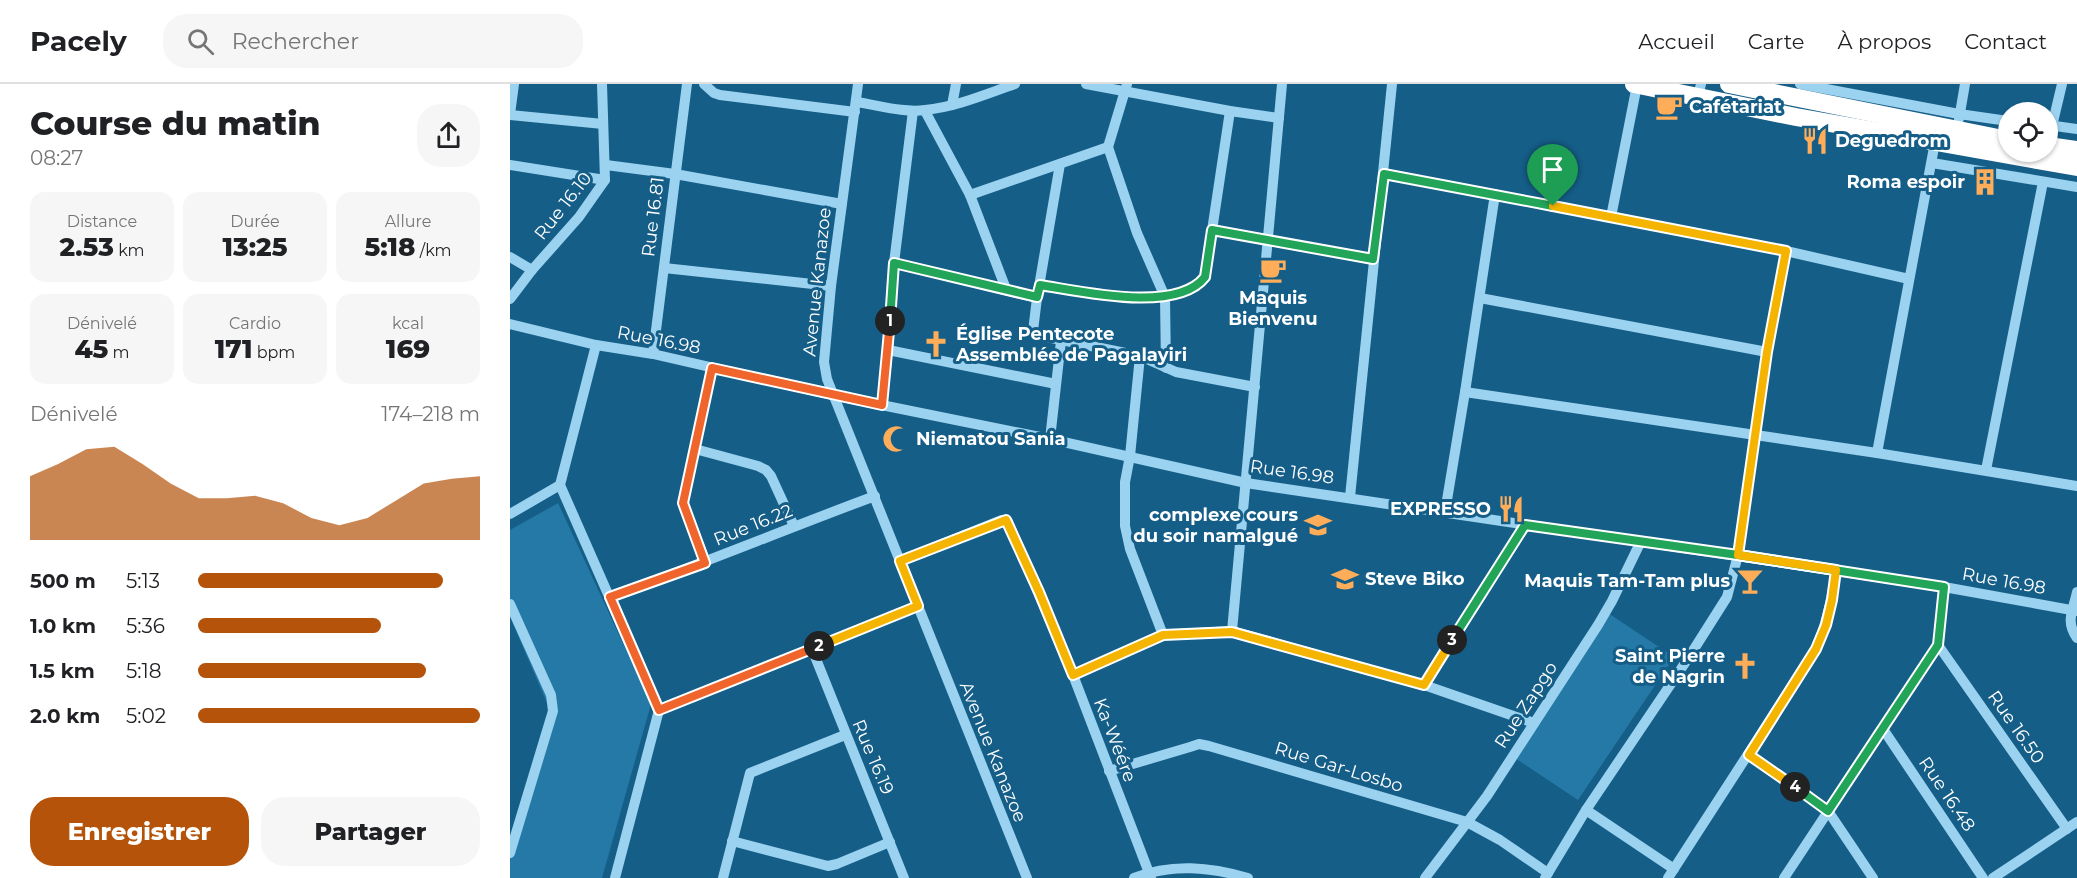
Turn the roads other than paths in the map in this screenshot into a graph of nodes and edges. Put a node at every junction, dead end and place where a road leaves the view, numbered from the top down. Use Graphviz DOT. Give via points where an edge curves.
graph roads {
  1 [pos="514,84"];
  2 [pos="602,84"];
  3 [pos="687,84"];
  4 [pos="704,84"];
  5 [pos="858,84"];
  6 [pos="956,84"];
  7 [pos="1015,84"];
  8 [pos="1086,84"];
  9 [pos="1282,84"];
  10 [pos="1392,84"];
  11 [pos="1636,84"];
  12 [pos="1729,84"];
  13 [pos="1800,84"];
  14 [pos="1965,84"];
  15 [pos="2062,84"];
  16 [pos="1835,87"];
  17 [pos="1127,88"];
  18 [pos="1700,90"];
  19 [pos="2057,102"];
  20 [pos="952,105"];
  21 [pos="855,107"];
  22 [pos="913,111"];
  23 [pos="925,111"];
  24 [pos="1230,111"];
  25 [pos="510,114"];
  26 [pos="1279,118"];
  27 [pos="1998,123"];
  28 [pos="603,124"];
  29 [pos="2058,127"];
  30 [pos="2077,129"];
  31 [pos="1957,130"];
  32 [pos="1998,138"];
  33 [pos="1935,142"];
  34 [pos="1108,147"];
  35 [pos="2058,147"];
  36 [pos="2077,150"];
  37 [pos="1932,163"];
  38 [pos="1060,164"];
  39 [pos="510,165"];
  40 [pos="606,165"];
  41 [pos="2077,167"];
  42 [pos="675,174"];
  43 [pos="1384,174"];
  44 [pos="605,180"];
  45 [pos="2043,182"];
  46 [pos="2077,187"];
  47 [pos="1494,194"];
  48 [pos="970,195"];
  49 [pos="842,204"];
  50 [pos="1611,217"];
  51 [pos="1212,230"];
  52 [pos="1268,240"];
  53 [pos="1786,251"];
  54 [pos="510,257"];
  55 [pos="1373,259"];
  56 [pos="894,263"];
  57 [pos="664,268"];
  58 [pos="532,270"];
  59 [pos="1909,279"];
  60 [pos="1040,285"];
  61 [pos="831,286"];
  62 [pos="1006,289"];
  63 [pos="1037,297"];
  64 [pos="1165,297"];
  65 [pos="1480,297"];
  66 [pos="510,299"];
  67 [pos="510,324"];
  68 [pos="1061,341"];
  69 [pos="596,345"];
  70 [pos="888,350"];
  71 [pos="1767,352"];
  72 [pos="653,354"];
  73 [pos="1140,356"];
  74 [pos="712,368"];
  75 [pos="1166,368"];
  76 [pos="1056,384"];
  77 [pos="1255,387"];
  78 [pos="1465,392"];
  79 [pos="832,395"];
  80 [pos="882,405"];
  81 [pos="1754,434"];
  82 [pos="1050,439"];
  83 [pos="695,449"];
  84 [pos="1877,453"];
  85 [pos="1130,456"];
  86 [pos="1986,470"];
  87 [pos="1246,483"];
  88 [pos="560,485"];
  89 [pos="2077,486"];
  90 [pos="875,496"];
  91 [pos="1350,497"];
  92 [pos="1445,512"];
  93 [pos="510,514"];
  94 [pos="1525,525"];
  95 [pos="794,526"];
  96 [pos="1641,541"];
  97 [pos="1738,555"];
  98 [pos="900,561"];
  99 [pos="705,563"];
  100 [pos="1836,570"];
  101 [pos="1944,587"];
  102 [pos="2077,592"];
  103 [pos="610,597"];
  104 [pos="510,604"];
  105 [pos="918,606"];
  106 [pos="2075,611"];
  107 [pos="521,627"];
  108 [pos="1232,632"];
  109 [pos="510,633"];
  110 [pos="1163,635"];
  111 [pos="2077,638"];
  112 [pos="1938,645"];
  113 [pos="812,649"];
  114 [pos="1073,675"];
  115 [pos="1424,685"];
  116 [pos="659,710"];
  117 [pos="1534,723"];
  118 [pos="1884,729"];
  119 [pos="845,735"];
  120 [pos="1749,755"];
  121 [pos="1109,771"];
  122 [pos="1586,810"];
  123 [pos="1828,811"];
  124 [pos="1467,822"];
  125 [pos="2077,822"];
  126 [pos="2067,829"];
  127 [pos="732,841"];
  128 [pos="890,842"];
  129 [pos="510,853"];
  130 [pos="1671,874"];
  131 [pos="1149,875"];
  132 [pos="1547,876"];
  133 [pos="615,878"];
  134 [pos="723,878"];
  135 [pos="904,878"];
  136 [pos="1027,878"];
  137 [pos="1134,878"];
  138 [pos="1248,878"];
  139 [pos="1425,878"];
  140 [pos="1784,878"];
  141 [pos="1873,878"];
  142 [pos="1983,878"];
  143 [pos="1993,878"];
  1 -- 25 [label="street"];
  2 -- 28 [label="street, Rue 16.10"];
  3 -- 42 [label="street, Rue 16.81"];
  4 -- 21 [label="street" via="720,95"];
  5 -- 21 [label="street, Avenue Kanazoe"];
  6 -- 20 [label="street"];
  7 -- 20 [label="street"];
  8 -- 17 [label="street"];
  9 -- 26 [label="street"];
  10 -- 43 [label="street"];
  11 -- 18 [label="highway"];
  11 -- 50 [label="street"];
  12 -- 31 [label="highway"];
  13 -- 16 [label="street"];
  14 -- 31 [label="street"];
  15 -- 19 [label="street"];
  16 -- 31 [label="street"];
  17 -- 24 [label="street"];
  17 -- 34 [label="street"];
  18 -- 33 [label="highway" via="1796,117"];
  20 -- 23 [label="street"];
  21 -- 22 [label="street"];
  21 -- 49 [label="street, Avenue Kanazoe"];
  22 -- 23 [label="street"];
  22 -- 56 [label="street"];
  23 -- 48 [label="street"];
  24 -- 26 [label="street"];
  24 -- 51 [label="street"];
  25 -- 28 [label="street"];
  26 -- 52 [label="street"];
  27 -- 31 [label="street"];
  28 -- 40 [label="street, Rue 16.10"];
  29 -- 30 [label="street"];
  31 -- 32 [label="highway"];
  31 -- 33 [label="highway"];
  31 -- 41 [label="highway"];
  33 -- 37 [label="street"];
  34 -- 38 [label="street"];
  34 -- 64 [label="street" via="1137,233"];
  35 -- 36 [label="highway"];
  37 -- 45 [label="street"];
  37 -- 59 [label="street"];
  38 -- 48 [label="street"];
  38 -- 60 [label="street"];
  39 -- 44 [label="street"];
  40 -- 42 [label="street"];
  40 -- 44 [label="street, Rue 16.10"];
  42 -- 49 [label="street"];
  42 -- 57 [label="street, Rue 16.81"];
  43 -- 47 [label="street"];
  43 -- 55 [label="street"];
  44 -- 58 [label="street, Rue 16.10" via="579,217"];
  45 -- 46 [label="street"];
  45 -- 86 [label="street"];
  47 -- 50 [label="street"];
  47 -- 65 [label="street"];
  48 -- 62 [label="street"];
  49 -- 61 [label="street, Avenue Kanazoe"];
  50 -- 53 [label="street"];
  51 -- 52 [label="street"];
  51 -- 64 [label="street" via="1205,277 1200,284"];
  52 -- 55 [label="street"];
  52 -- 77 [label="street"];
  53 -- 59 [label="street"];
  53 -- 71 [label="street"];
  54 -- 58 [label="street"];
  55 -- 91 [label="street"];
  56 -- 62 [label="street"];
  56 -- 70 [label="street"];
  57 -- 61 [label="street"];
  57 -- 72 [label="street, Rue 16.81"];
  58 -- 66 [label="street, Rue 16.10"];
  59 -- 84 [label="street"];
  60 -- 63 [label="street"];
  60 -- 64 [label="street" via="1127,298"];
  61 -- 79 [label="street, Avenue Kanazoe" via="824,362"];
  62 -- 63 [label="street"];
  63 -- 68 [label="street" via="1034,331"];
  64 -- 75 [label="street"];
  65 -- 71 [label="street"];
  65 -- 78 [label="street"];
  67 -- 69 [label="street, Rue 16.98"];
  68 -- 73 [label="street"];
  68 -- 76 [label="street"];
  69 -- 72 [label="street, Rue 16.98"];
  69 -- 88 [label="street"];
  70 -- 76 [label="street"];
  70 -- 80 [label="street"];
  71 -- 81 [label="street"];
  72 -- 74 [label="street, Rue 16.98"];
  73 -- 75 [label="street"];
  73 -- 85 [label="street"];
  74 -- 79 [label="street, Rue 16.98"];
  74 -- 83 [label="street"];
  75 -- 77 [label="street"];
  76 -- 82 [label="street"];
  77 -- 87 [label="street"];
  78 -- 81 [label="street"];
  78 -- 92 [label="street"];
  79 -- 80 [label="street, Rue 16.98"];
  79 -- 90 [label="street, Avenue Kanazoe"];
  80 -- 82 [label="street, Rue 16.98"];
  81 -- 84 [label="street"];
  81 -- 97 [label="street"];
  82 -- 85 [label="street, Rue 16.98"];
  83 -- 95 [label="street" via="766,470"];
  83 -- 99 [label="street" via="683,503"];
  84 -- 86 [label="street"];
  85 -- 87 [label="street, Rue 16.98"];
  85 -- 110 [label="street" via="1125,482 1125,525 1130,549"];
  86 -- 89 [label="street"];
  87 -- 91 [label="street, Rue 16.98"];
  87 -- 108 [label="street"];
  88 -- 93 [label="street"];
  88 -- 103 [label="street"];
  90 -- 95 [label="street, Rue 16.22"];
  90 -- 98 [label="street, Avenue Kanazoe"];
  91 -- 92 [label="street, Rue 16.98"];
  92 -- 94 [label="street, Rue 16.98"];
  94 -- 96 [label="street, Rue 16.98"];
  94 -- 115 [label="street"];
  95 -- 99 [label="street, Rue 16.22"];
  96 -- 97 [label="street, Rue 16.98"];
  96 -- 117 [label="street, Rue Zapgo" via="1612,601"];
  97 -- 100 [label="street, Rue 16.98"];
  97 -- 122 [label="street" via="1723,604"];
  98 -- 105 [label="street, Avenue Kanazoe"];
  98 -- 114 [label="street, Ka-Wéére" via="1006,520"];
  99 -- 103 [label="street, Rue 16.22"];
  100 -- 101 [label="street, Rue 16.98"];
  100 -- 120 [label="street" via="1826,625 1816,649"];
  101 -- 106 [label="street, Rue 16.98"];
  101 -- 112 [label="street"];
  102 -- 106 [label="street"];
  103 -- 116 [label="street"];
  104 -- 107 [label="street"];
  105 -- 113 [label="street"];
  105 -- 136 [label="street, Avenue Kanazoe"];
  106 -- 111 [label="street" via="2070,627"];
  107 -- 109 [label="street"];
  107 -- 129 [label="street" via="551,695 553,711"];
  108 -- 110 [label="street"];
  108 -- 115 [label="street"];
  110 -- 114 [label="street"];
  112 -- 118 [label="street"];
  112 -- 126 [label="street, Rue 16.50"];
  113 -- 116 [label="street"];
  113 -- 119 [label="street, Rue 16.19"];
  114 -- 121 [label="street, Ka-Wéére"];
  115 -- 117 [label="street"];
  116 -- 133 [label="street"];
  117 -- 124 [label="street, Rue Zapgo"];
  118 -- 123 [label="street"];
  118 -- 142 [label="street, Rue 16.48"];
  119 -- 127 [label="street" via="750,773"];
  119 -- 128 [label="street, Rue 16.19"];
  120 -- 123 [label="street"];
  120 -- 130 [label="street"];
  121 -- 124 [label="street, Rue Gar-Losbo" via="1199,744"];
  121 -- 131 [label="street, Ka-Wéére"];
  122 -- 130 [label="street"];
  122 -- 132 [label="street"];
  123 -- 140 [label="street"];
  123 -- 141 [label="street"];
  124 -- 132 [label="street, Rue Gar-Losbo" via="1500,840"];
  124 -- 139 [label="street, Rue Zapgo"];
  125 -- 126 [label="street"];
  126 -- 143 [label="street"];
  127 -- 128 [label="street" via="828,866"];
  127 -- 134 [label="street"];
  128 -- 135 [label="street, Rue 16.19"];
  131 -- 137 [label="street"];
  131 -- 138 [label="street" via="1188,867"];
}
